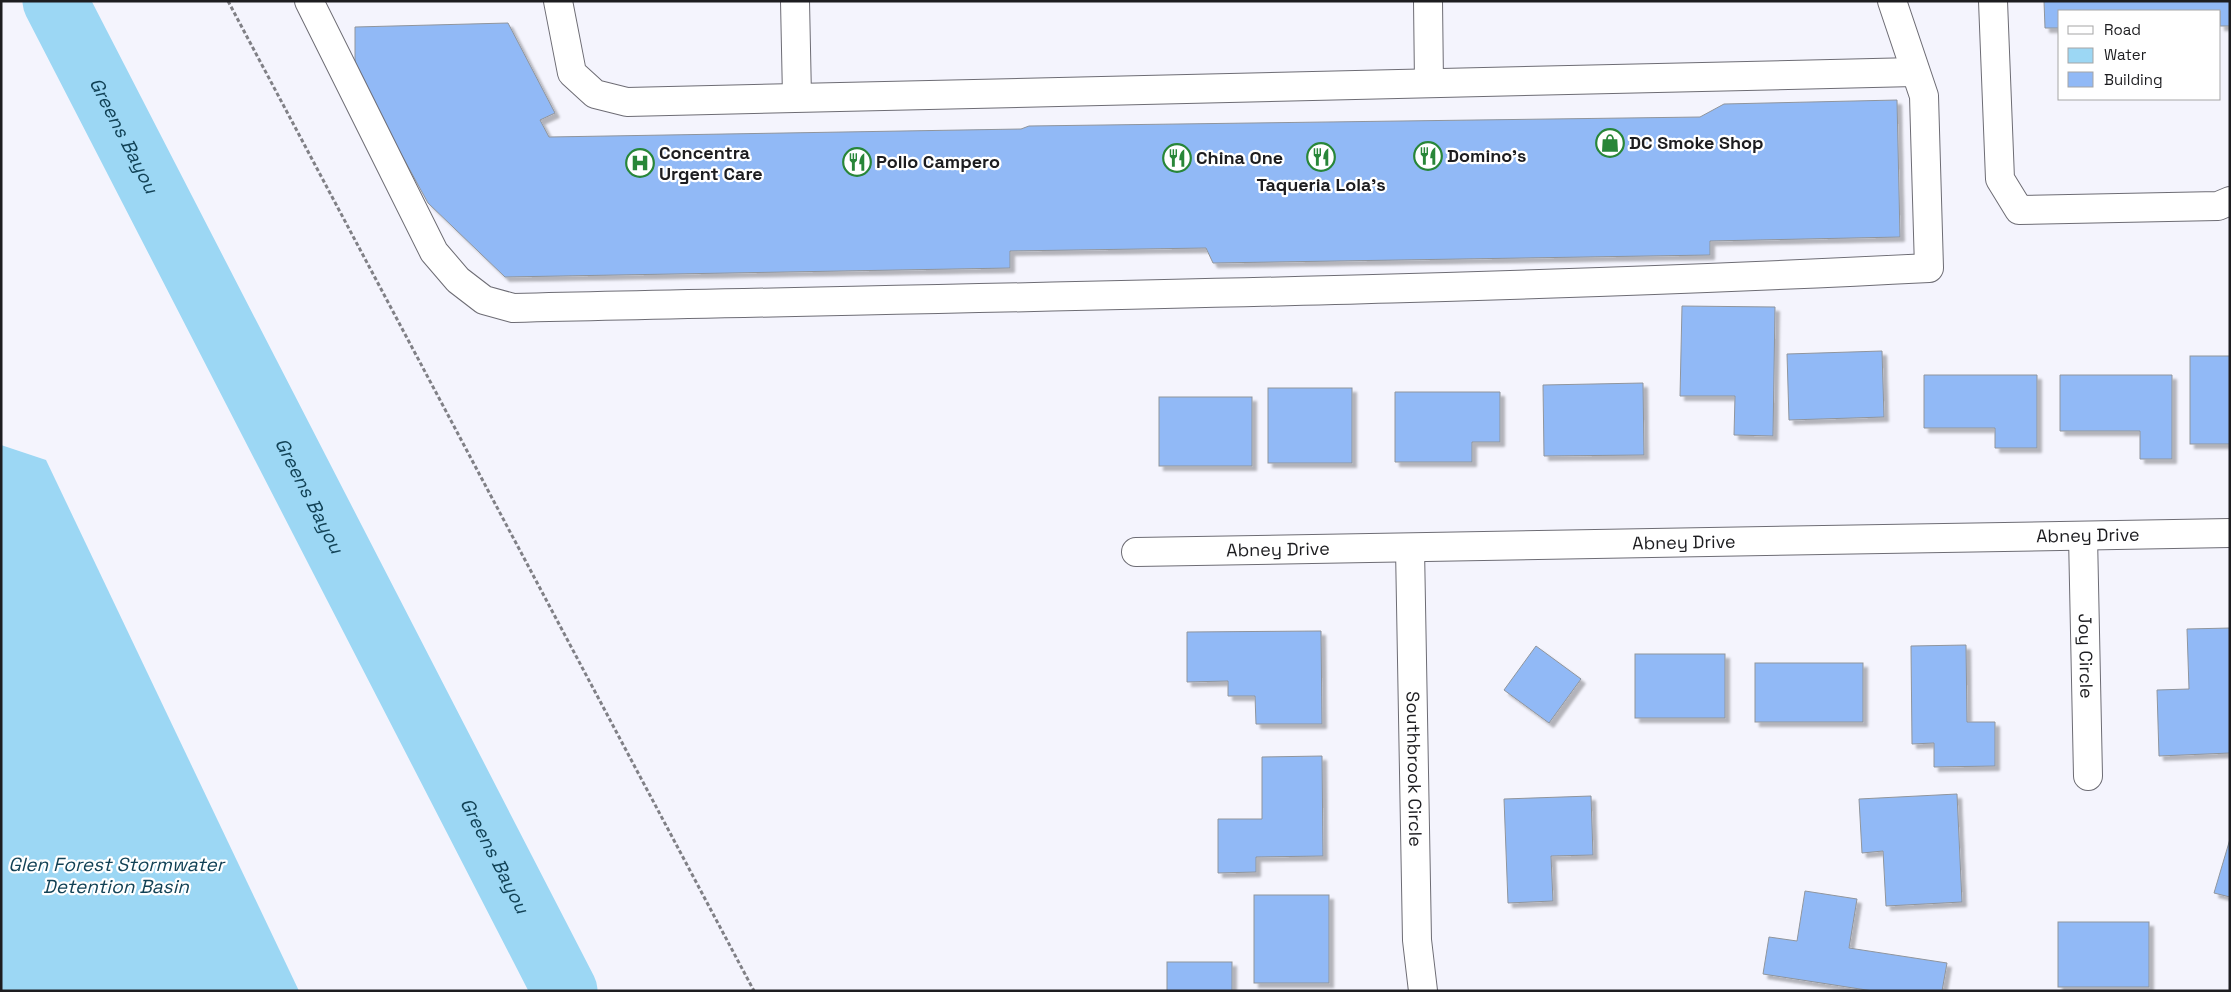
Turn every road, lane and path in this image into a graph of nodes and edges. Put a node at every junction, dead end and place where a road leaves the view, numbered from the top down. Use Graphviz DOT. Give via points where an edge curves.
graph roads {
  1 [pos="228,1"];
  2 [pos="309,1"];
  3 [pos="558,1"];
  4 [pos="795,1"];
  5 [pos="1428,1"];
  6 [pos="1892,1"];
  7 [pos="1993,1"];
  8 [pos="1916,72"];
  9 [pos="1429,83"];
  10 [pos="797,98"];
  11 [pos="2230,201"];
  12 [pos="2230,533"];
  13 [pos="2083,536"];
  14 [pos="1410,548"];
  15 [pos="1136,552"];
  16 [pos="2088,776"];
  17 [pos="754,991"];
  18 [pos="1423,991"];
  1 -- 17 [label="path"];
  2 -- 8 [label="street" via="434,252 458,280 484,300 513,308 1293,291 1730,278 1929,268 1924,96"];
  3 -- 10 [label="street" via="572,73 594,94 627,102"];
  4 -- 10 [label="street"];
  5 -- 9 [label="street"];
  6 -- 8 [label="street"];
  7 -- 11 [label="street" via="2000,179 2019,210 2218,206"];
  8 -- 9 [label="street"];
  9 -- 10 [label="street"];
  12 -- 13 [label="street, Abney Drive"];
  13 -- 14 [label="street, Abney Drive"];
  13 -- 16 [label="street, Joy Circle"];
  14 -- 15 [label="street, Abney Drive"];
  14 -- 18 [label="street, Southbrook Circle" via="1417,940"];
}
